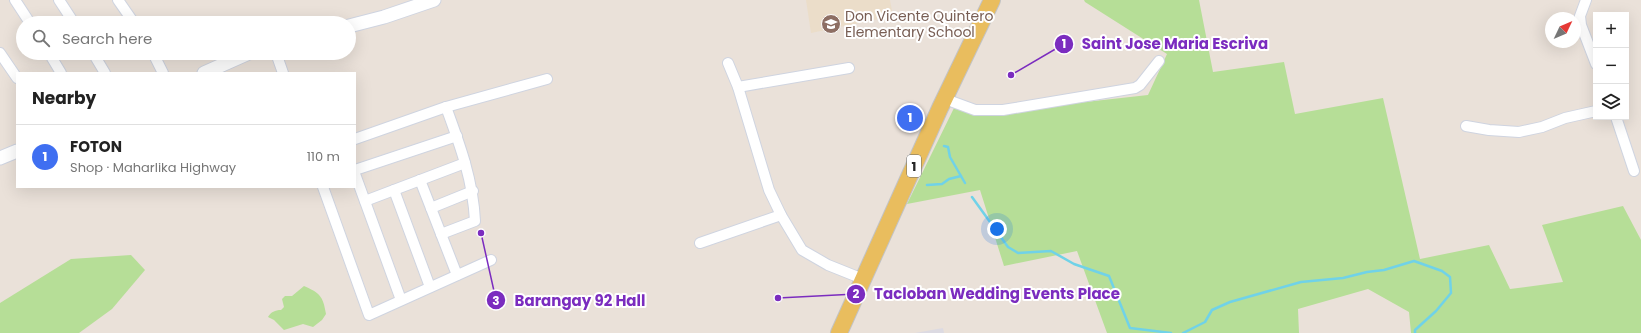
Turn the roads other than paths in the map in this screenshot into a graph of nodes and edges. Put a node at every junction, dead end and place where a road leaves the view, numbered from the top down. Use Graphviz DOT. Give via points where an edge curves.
graph roads {
  1 [pos="16,0"];
  2 [pos="59,0"];
  3 [pos="118,0"];
  4 [pos="434,0"];
  5 [pos="992,0"];
  6 [pos="1586,0"];
  7 [pos="26,16"];
  8 [pos="69,16"];
  9 [pos="129,16"];
  10 [pos="356,24"];
  11 [pos="0,52"];
  12 [pos="1593,56"];
  13 [pos="53,60"];
  14 [pos="97,60"];
  15 [pos="156,60"];
  16 [pos="233,60"];
  17 [pos="278,60"];
  18 [pos="1159,60"];
  19 [pos="728,63"];
  20 [pos="849,68"];
  21 [pos="60,72"];
  22 [pos="104,72"];
  23 [pos="162,72"];
  24 [pos="206,72"];
  25 [pos="283,72"];
  26 [pos="16,76"];
  27 [pos="547,79"];
  28 [pos="738,87"];
  29 [pos="945,99"];
  30 [pos="446,107"];
  31 [pos="1593,112"];
  32 [pos="1617,120"];
  33 [pos="1466,126"];
  34 [pos="457,136"];
  35 [pos="356,139"];
  36 [pos="16,151"];
  37 [pos="0,158"];
  38 [pos="465,163"];
  39 [pos="356,170"];
  40 [pos="1634,171"];
  41 [pos="356,177"];
  42 [pos="420,180"];
  43 [pos="324,188"];
  44 [pos="394,190"];
  45 [pos="473,191"];
  46 [pos="365,201"];
  47 [pos="431,208"];
  48 [pos="781,215"];
  49 [pos="441,234"];
  50 [pos="700,243"];
  51 [pos="491,260"];
  52 [pos="457,275"];
  53 [pos="863,279"];
  54 [pos="430,287"];
  55 [pos="401,300"];
  56 [pos="839,333"];
  1 -- 7 [label="street"];
  2 -- 8 [label="street"];
  3 -- 9 [label="street"];
  4 -- 10 [label="street"];
  5 -- 29 [label="main road, 1"];
  6 -- 12 [label="street" via="1580,16 1581,25"];
  11 -- 26 [label="street"];
  13 -- 21 [label="street"];
  14 -- 22 [label="street"];
  15 -- 23 [label="street"];
  16 -- 24 [label="street"];
  17 -- 25 [label="street"];
  18 -- 29 [label="street" via="1136,88 1003,110 975,110"];
  19 -- 28 [label="street"];
  20 -- 28 [label="street"];
  27 -- 30 [label="street"];
  28 -- 48 [label="street" via="769,190"];
  29 -- 53 [label="main road, 1"];
  30 -- 34 [label="street"];
  30 -- 35 [label="street"];
  31 -- 33 [label="street" via="1519,132"];
  32 -- 40 [label="street"];
  34 -- 38 [label="street"];
  34 -- 39 [label="street"];
  36 -- 37 [label="street"];
  38 -- 42 [label="street"];
  38 -- 45 [label="street"];
  41 -- 46 [label="street"];
  42 -- 44 [label="street"];
  42 -- 47 [label="street"];
  43 -- 55 [label="street" via="369,315"];
  44 -- 46 [label="street"];
  44 -- 54 [label="street"];
  45 -- 47 [label="street"];
  45 -- 49 [label="street" via="475,221"];
  46 -- 55 [label="street"];
  47 -- 49 [label="street"];
  48 -- 50 [label="street"];
  48 -- 53 [label="street" via="802,250 828,265"];
  49 -- 52 [label="street"];
  51 -- 52 [label="street"];
  52 -- 54 [label="street"];
  53 -- 56 [label="main road, 1"];
  54 -- 55 [label="street"];
}
